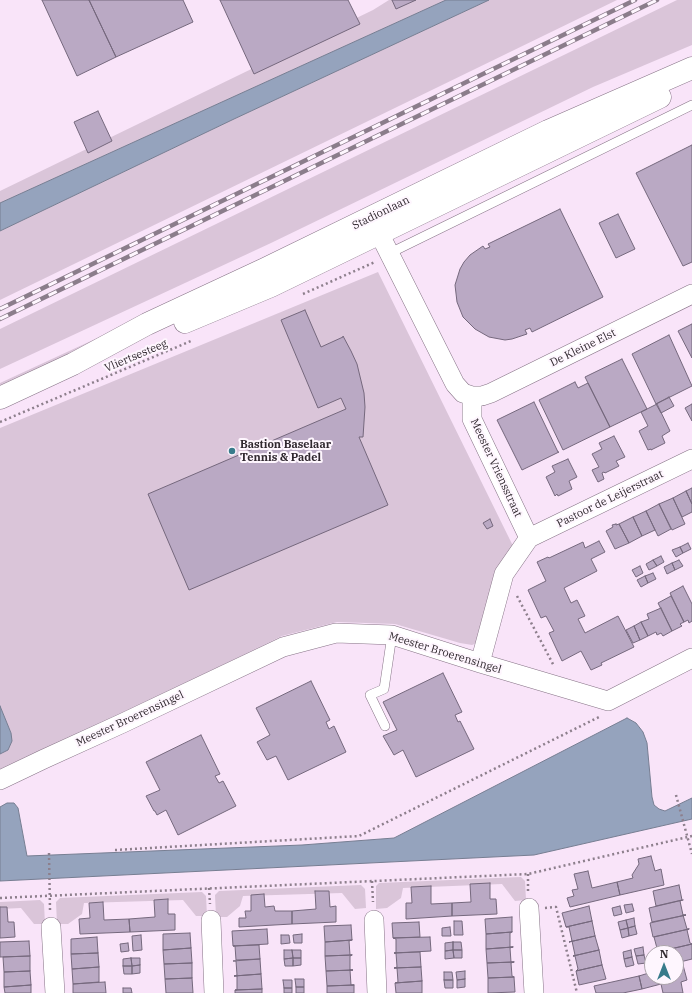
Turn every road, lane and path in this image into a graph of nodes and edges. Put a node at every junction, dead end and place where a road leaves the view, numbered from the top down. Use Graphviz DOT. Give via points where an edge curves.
graph roads {
  1 [pos="692,68"];
  2 [pos="692,82"];
  3 [pos="692,105"];
  4 [pos="375,226"];
  5 [pos="390,253"];
  6 [pos="692,294"];
  7 [pos="300,296"];
  8 [pos="198,339"];
  9 [pos="472,396"];
  10 [pos="0,398"];
  11 [pos="0,422"];
  12 [pos="692,459"];
  13 [pos="529,538"];
  14 [pos="504,574"];
  15 [pos="392,635"];
  16 [pos="692,658"];
  17 [pos="480,663"];
  18 [pos="567,689"];
  19 [pos="608,701"];
  20 [pos="385,726"];
  21 [pos="0,780"];
  22 [pos="676,795"];
  23 [pos="692,836"];
  24 [pos="688,837"];
  25 [pos="116,850"];
  26 [pos="49,853"];
  27 [pos="692,854"];
  28 [pos="372,881"];
  29 [pos="50,896"];
  30 [pos="0,898"];
  31 [pos="529,908"];
  32 [pos="210,920"];
  33 [pos="374,920"];
  34 [pos="51,927"];
  35 [pos="54,993"];
  36 [pos="214,993"];
  37 [pos="378,993"];
  38 [pos="534,993"];
  39 [pos="577,993"];
  1 -- 4 [label="main road, Stadionlaan" via="548,131"];
  2 -- 4 [label="main road, Stadionlaan"];
  3 -- 5 [label="lane"];
  4 -- 5 [label="street"];
  4 -- 10 [label="main road, Stadionlaan" via="257,292 154,336 73,364"];
  5 -- 7 [label="path" via="368,266"];
  5 -- 9 [label="street" via="455,384 463,393"];
  6 -- 9 [label="street, De Kleine Elst" via="492,393"];
  8 -- 11 [label="path, Vliertsesteeg"];
  9 -- 13 [label="street, Meester Vriensstraat" via="472,419"];
  12 -- 13 [label="street, Pastoor de Leijerstraat"];
  13 -- 14 [label="street"];
  14 -- 17 [label="street"];
  14 -- 18 [label="path"];
  15 -- 17 [label="street, Meester Broerensingel"];
  15 -- 20 [label="lane" via="384,689 370,695"];
  15 -- 21 [label="street, Meester Broerensingel" via="336,633 283,647"];
  16 -- 19 [label="street"];
  17 -- 18 [label="street, Meester Broerensingel"];
  18 -- 19 [label="street, Meester Broerensingel"];
  19 -- 25 [label="path" via="606,713 359,836"];
  22 -- 24 [label="path"];
  23 -- 24 [label="path"];
  24 -- 27 [label="path"];
  24 -- 28 [label="path" via="528,874"];
  26 -- 29 [label="path"];
  28 -- 29 [label="path"];
  28 -- 33 [label="path"];
  29 -- 30 [label="path"];
  31 -- 38 [label="street"];
  31 -- 39 [label="path" via="556,907"];
  32 -- 36 [label="street"];
  33 -- 37 [label="street"];
  34 -- 35 [label="street"];
}
